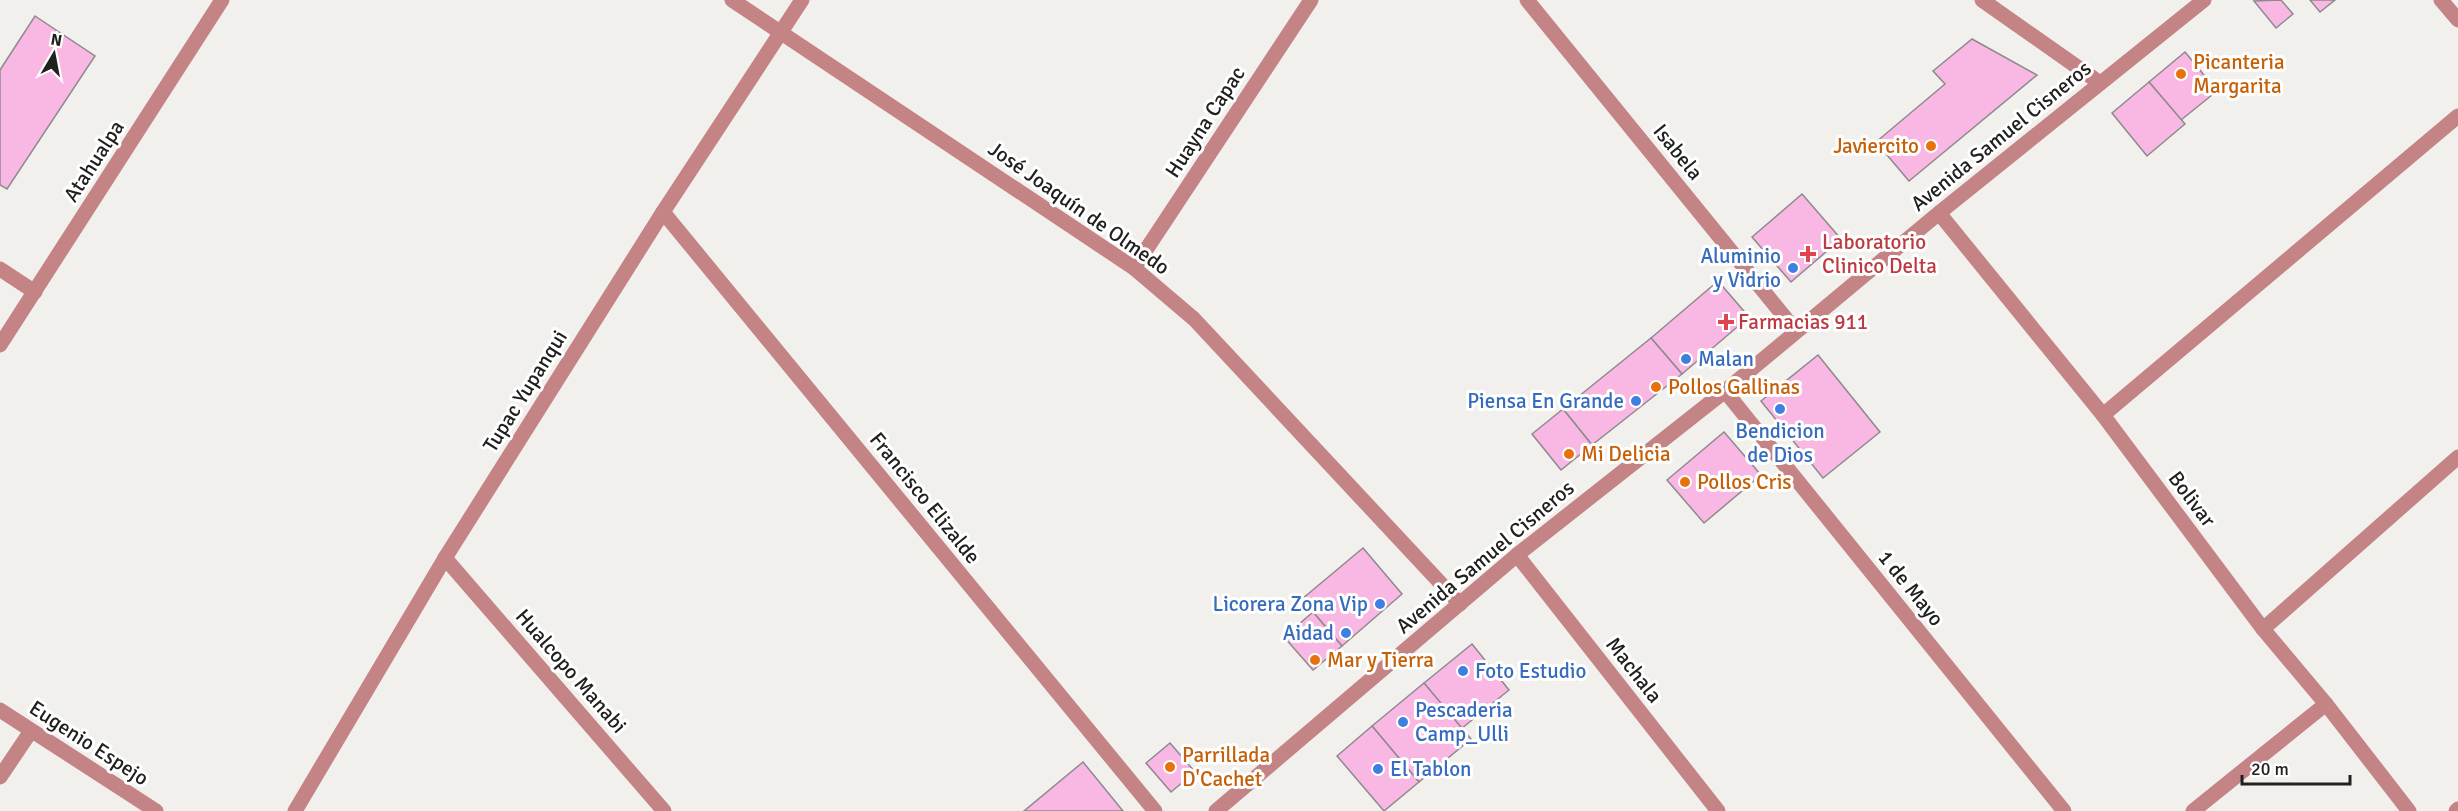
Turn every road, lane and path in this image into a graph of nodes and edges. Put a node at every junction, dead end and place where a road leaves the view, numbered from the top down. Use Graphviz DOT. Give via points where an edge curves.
graph roads {
  1 [pos="222,0"];
  2 [pos="732,0"];
  3 [pos="802,0"];
  4 [pos="1311,0"];
  5 [pos="1527,0"];
  6 [pos="1982,0"];
  7 [pos="2204,0"];
  8 [pos="2441,0"];
  9 [pos="2458,20"];
  10 [pos="782,31"];
  11 [pos="2100,83"];
  12 [pos="2458,116"];
  13 [pos="663,212"];
  14 [pos="1939,213"];
  15 [pos="1134,268"];
  16 [pos="0,269"];
  17 [pos="35,292"];
  18 [pos="1797,331"];
  19 [pos="0,345"];
  20 [pos="1725,391"];
  21 [pos="2103,415"];
  22 [pos="2458,457"];
  23 [pos="1517,555"];
  24 [pos="445,558"];
  25 [pos="1460,604"];
  26 [pos="2263,629"];
  27 [pos="2326,704"];
  28 [pos="0,710"];
  29 [pos="31,731"];
  30 [pos="0,777"];
  31 [pos="156,811"];
  32 [pos="295,811"];
  33 [pos="664,811"];
  34 [pos="1155,811"];
  35 [pos="1216,811"];
  36 [pos="1718,811"];
  37 [pos="2064,811"];
  38 [pos="2193,811"];
  39 [pos="2409,811"];
  1 -- 17 [label="street, Atahualpa"];
  2 -- 10 [label="street, José Joaquín de Olmedo"];
  3 -- 10 [label="street, Tupac Yupanqui"];
  4 -- 15 [label="street, Huayna Capac"];
  5 -- 18 [label="street, Isabela"];
  6 -- 11 [label="street"];
  7 -- 11 [label="street, Avenida Samuel Cisneros"];
  8 -- 9 [label="street"];
  10 -- 13 [label="street, Tupac Yupanqui"];
  10 -- 15 [label="street, José Joaquín de Olmedo"];
  11 -- 14 [label="street, Avenida Samuel Cisneros"];
  12 -- 21 [label="street"];
  13 -- 24 [label="street, Tupac Yupanqui"];
  13 -- 34 [label="street, Francisco Elizalde"];
  14 -- 18 [label="street, Avenida Samuel Cisneros"];
  14 -- 21 [label="street, Bolivar"];
  15 -- 25 [label="street, José Joaquín de Olmedo" via="1194,319"];
  16 -- 17 [label="street"];
  17 -- 19 [label="street, Atahualpa"];
  18 -- 20 [label="street, Avenida Samuel Cisneros"];
  20 -- 23 [label="street, Avenida Samuel Cisneros"];
  20 -- 37 [label="street, 1 de Mayo"];
  21 -- 26 [label="street, Bolivar"];
  22 -- 26 [label="street"];
  23 -- 25 [label="street, Avenida Samuel Cisneros"];
  23 -- 36 [label="street, Machala"];
  24 -- 32 [label="street, Tupac Yupanqui"];
  24 -- 33 [label="street, Hualcopo Manabi"];
  25 -- 35 [label="street, Avenida Samuel Cisneros"];
  26 -- 27 [label="street, Bolivar"];
  27 -- 38 [label="street"];
  27 -- 39 [label="street, Bolivar"];
  28 -- 29 [label="street, Eugenio Espejo"];
  29 -- 30 [label="street"];
  29 -- 31 [label="street, Eugenio Espejo"];
}
